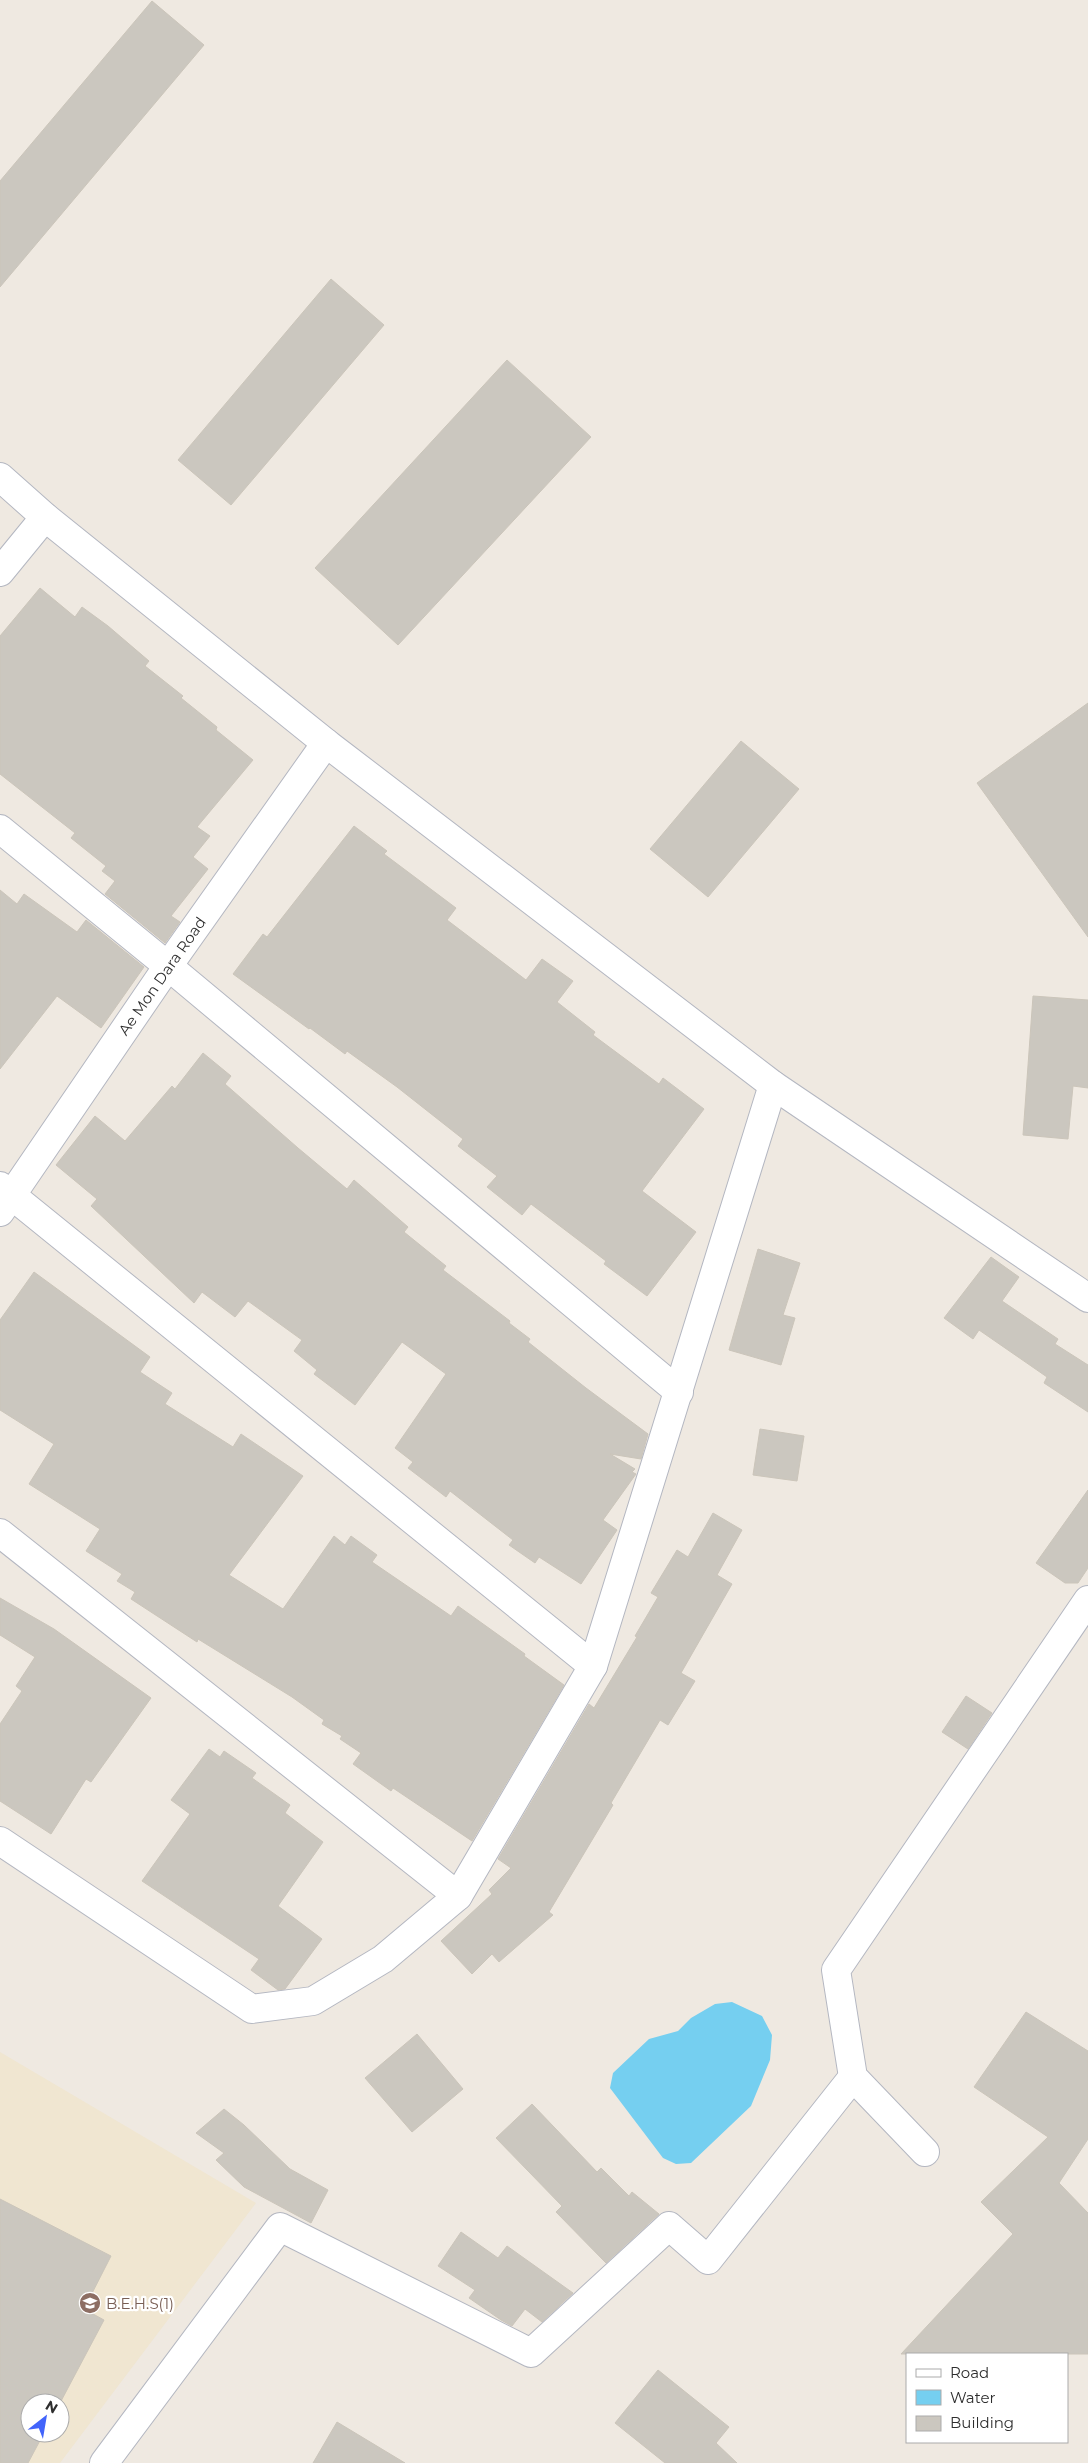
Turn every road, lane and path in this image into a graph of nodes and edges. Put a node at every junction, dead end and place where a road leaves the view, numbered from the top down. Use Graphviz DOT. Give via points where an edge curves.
graph roads {
  1 [pos="0,477"];
  2 [pos="45,517"];
  3 [pos="0,572"];
  4 [pos="326,743"];
  5 [pos="0,829"];
  6 [pos="168,966"];
  7 [pos="773,1085"];
  8 [pos="4,1198"];
  9 [pos="1088,1298"];
  10 [pos="679,1392"];
  11 [pos="0,1533"];
  12 [pos="1088,1600"];
  13 [pos="594,1666"];
  14 [pos="0,1841"];
  15 [pos="458,1896"];
  16 [pos="852,2077"];
  17 [pos="925,2152"];
  18 [pos="104,2463"];
  1 -- 2 [label="street"];
  2 -- 3 [label="street"];
  2 -- 4 [label="street"];
  4 -- 6 [label="street, Ae Mon Dara Road"];
  4 -- 7 [label="street"];
  5 -- 6 [label="street"];
  6 -- 8 [label="street, Ae Mon Dara Road"];
  6 -- 10 [label="street"];
  7 -- 9 [label="street"];
  7 -- 10 [label="street"];
  8 -- 13 [label="street"];
  10 -- 13 [label="street"];
  11 -- 15 [label="street"];
  12 -- 16 [label="street" via="836,1970"];
  13 -- 15 [label="street"];
  14 -- 15 [label="street" via="252,2009 313,2001 383,1958"];
  16 -- 17 [label="street"];
  16 -- 18 [label="street" via="708,2260 669,2226 532,2354 280,2227"];
}
